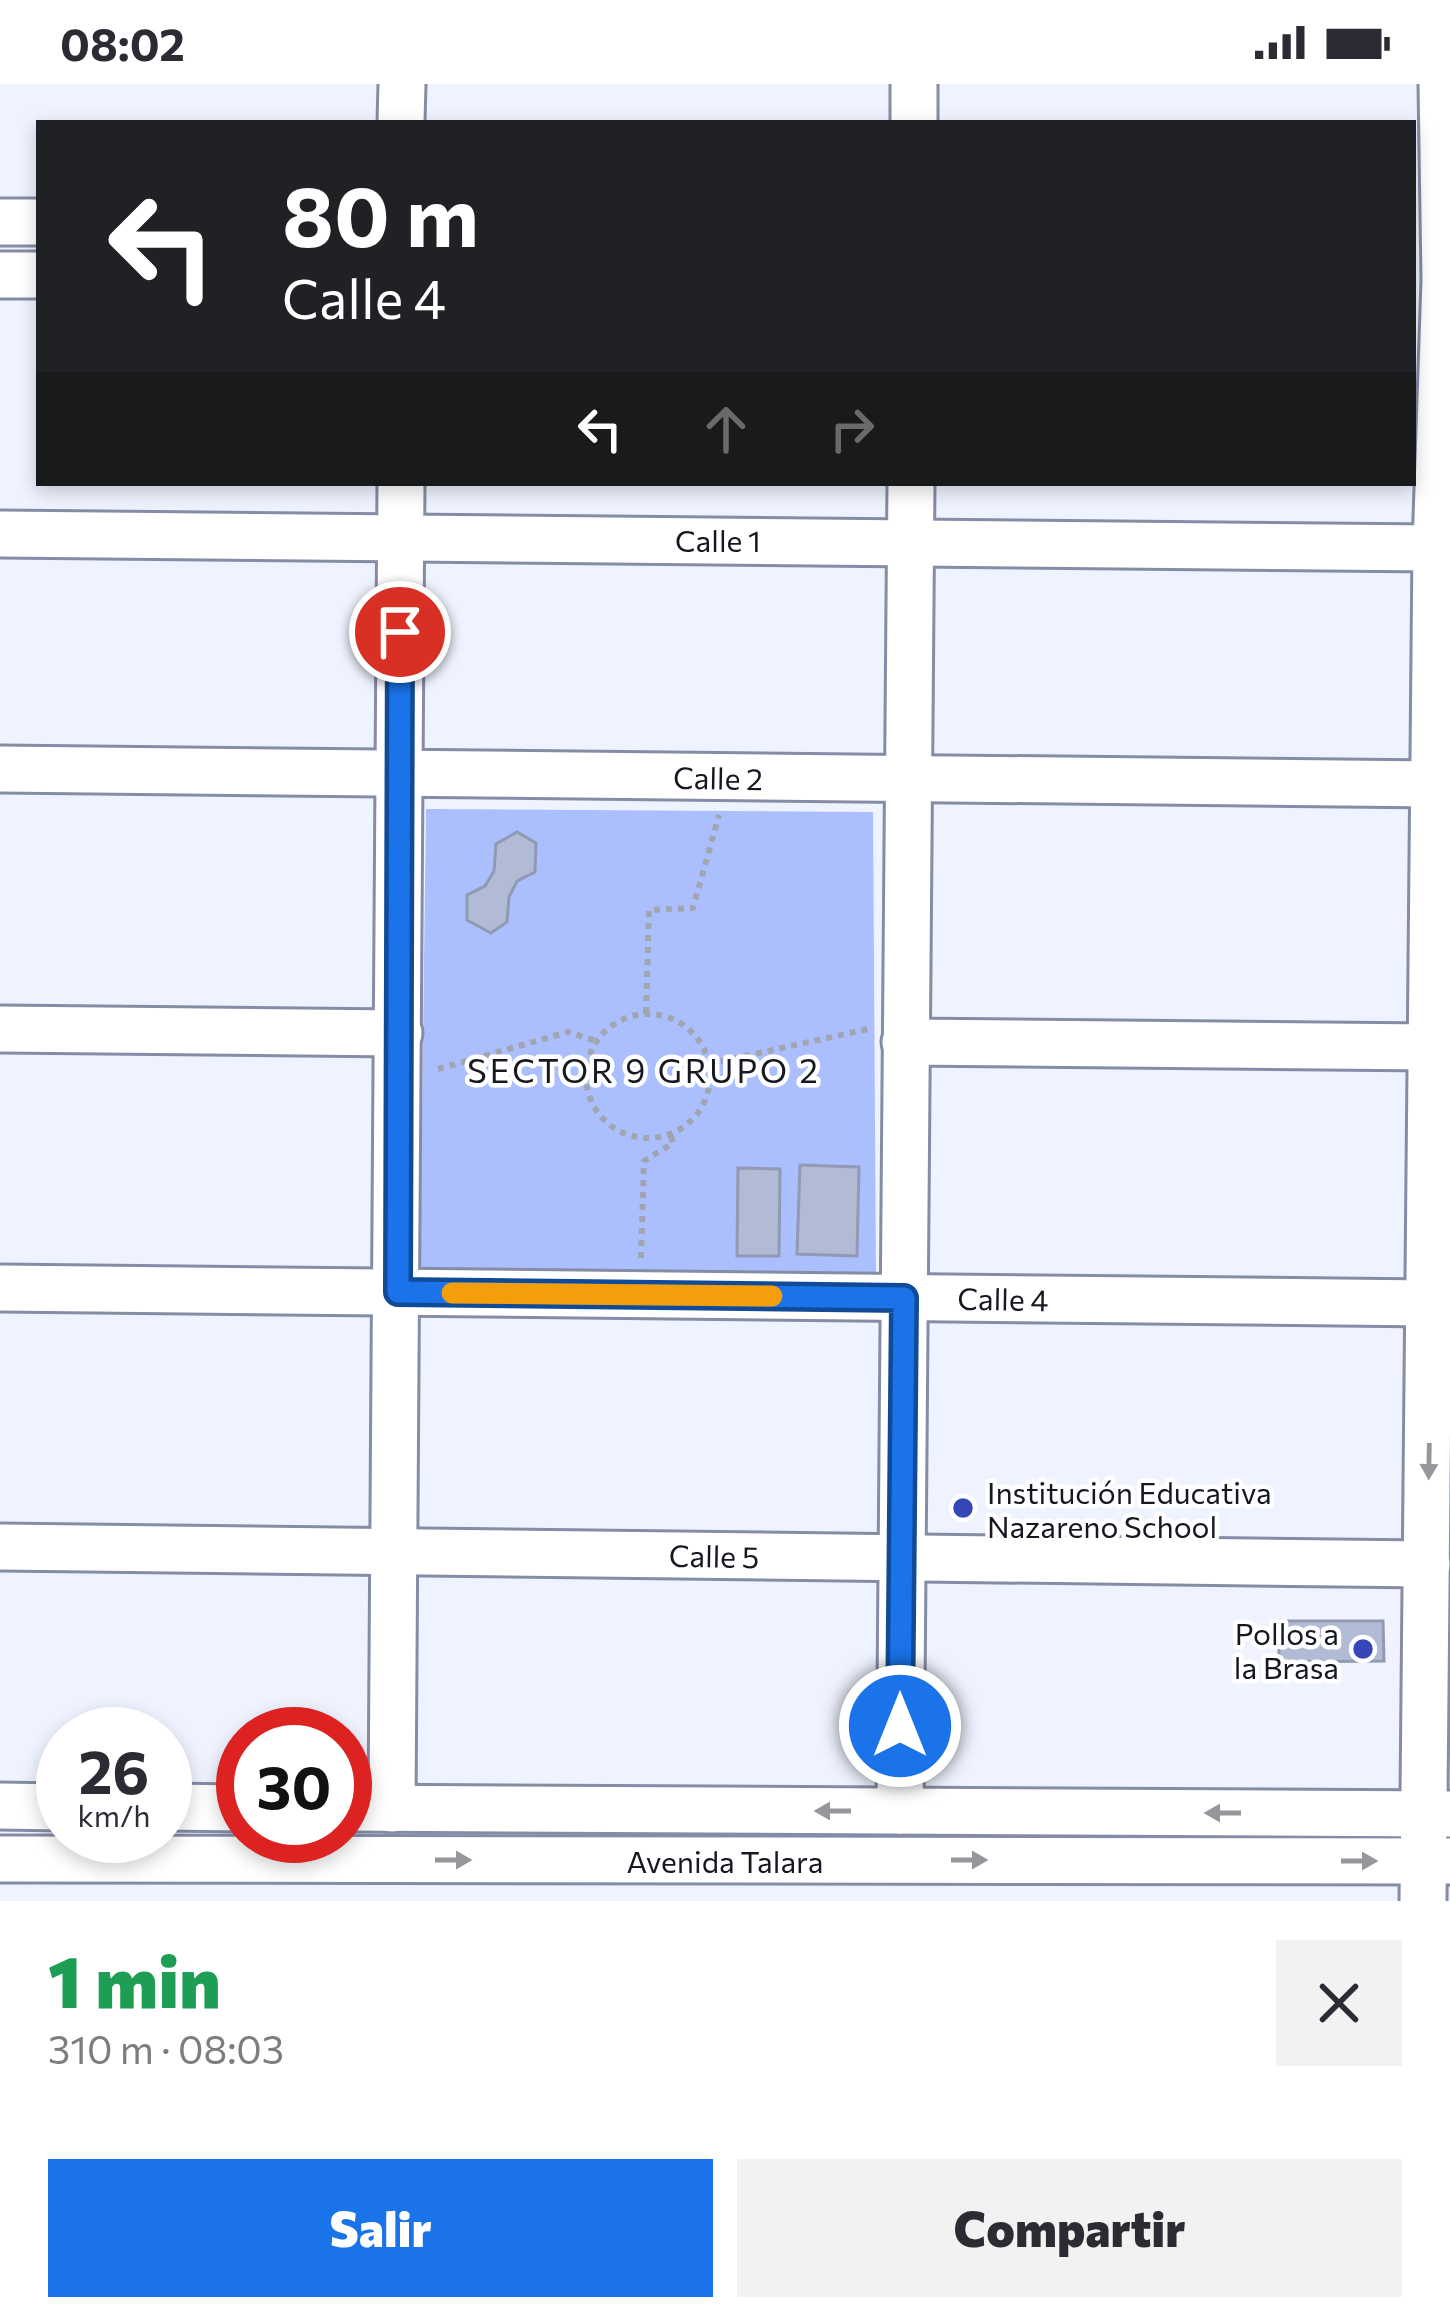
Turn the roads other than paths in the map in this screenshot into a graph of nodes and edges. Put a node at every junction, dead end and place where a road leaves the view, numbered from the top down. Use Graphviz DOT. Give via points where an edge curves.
graph roads {
  1 [pos="402,84"];
  2 [pos="914,84"];
  3 [pos="1442,84"];
  4 [pos="401,120"];
  5 [pos="914,120"];
  6 [pos="0,222"];
  7 [pos="36,222"];
  8 [pos="1436,231"];
  9 [pos="0,274"];
  10 [pos="36,275"];
  11 [pos="1436,280"];
  12 [pos="401,486"];
  13 [pos="911,486"];
  14 [pos="0,534"];
  15 [pos="401,538"];
  16 [pos="910,543"];
  17 [pos="1436,548"];
  18 [pos="0,769"];
  19 [pos="400,773"];
  20 [pos="908,779"];
  21 [pos="1436,784"];
  22 [pos="0,1029"];
  23 [pos="399,1033"];
  24 [pos="887,1046"];
  25 [pos="1432,1047"];
  26 [pos="0,1288"];
  27 [pos="398,1292"];
  28 [pos="904,1298"];
  29 [pos="1430,1303"];
  30 [pos="0,1547"];
  31 [pos="395,1552"];
  32 [pos="902,1557"];
  33 [pos="1427,1564"];
  34 [pos="0,1806"];
  35 [pos="36,1807"];
  36 [pos="372,1809"];
  37 [pos="392,1809"];
  38 [pos="900,1811"];
  39 [pos="1437,1814"];
  40 [pos="0,1859"];
  41 [pos="1432,1874"];
  42 [pos="396,1880"];
  43 [pos="908,1881"];
  1 -- 4 [label="street"];
  2 -- 5 [label="street"];
  3 -- 8 [label="street"];
  6 -- 7 [label="street"];
  8 -- 11 [label="street"];
  9 -- 10 [label="street"];
  11 -- 17 [label="street"];
  12 -- 15 [label="street"];
  13 -- 16 [label="street"];
  14 -- 15 [label="street, Calle 1"];
  15 -- 16 [label="street, Calle 1"];
  15 -- 19 [label="street"];
  16 -- 17 [label="street, Calle 1"];
  16 -- 20 [label="street"];
  17 -- 21 [label="street"];
  18 -- 19 [label="street, Calle 2"];
  19 -- 20 [label="street, Calle 2"];
  19 -- 23 [label="street"];
  20 -- 21 [label="street, Calle 2"];
  20 -- 24 [label="street"];
  21 -- 25 [label="street"];
  22 -- 23 [label="street"];
  23 -- 27 [label="street"];
  24 -- 25 [label="street"];
  24 -- 28 [label="street"];
  25 -- 29 [label="street"];
  26 -- 27 [label="street, Calle 4"];
  27 -- 28 [label="street, Calle 4"];
  27 -- 31 [label="street"];
  28 -- 29 [label="street, Calle 4"];
  28 -- 32 [label="street"];
  29 -- 33 [label="street, one-way"];
  30 -- 31 [label="street, Calle 5"];
  31 -- 32 [label="street, Calle 5"];
  31 -- 37 [label="street"];
  32 -- 33 [label="street, Calle 5"];
  32 -- 38 [label="street"];
  33 -- 39 [label="street"];
  34 -- 35 [label="street"];
  36 -- 37 [label="street, Avenida Talara"];
  38 -- 37 [label="street, Avenida Talara, one-way"];
  39 -- 38 [label="street, Avenida Talara, one-way"];
  39 -- 41 [label="street"];
  40 -- 42 [label="street, Avenida Talara"];
  43 -- 41 [label="street, Avenida Talara, one-way"];
  42 -- 43 [label="street, Avenida Talara, one-way"];
}
